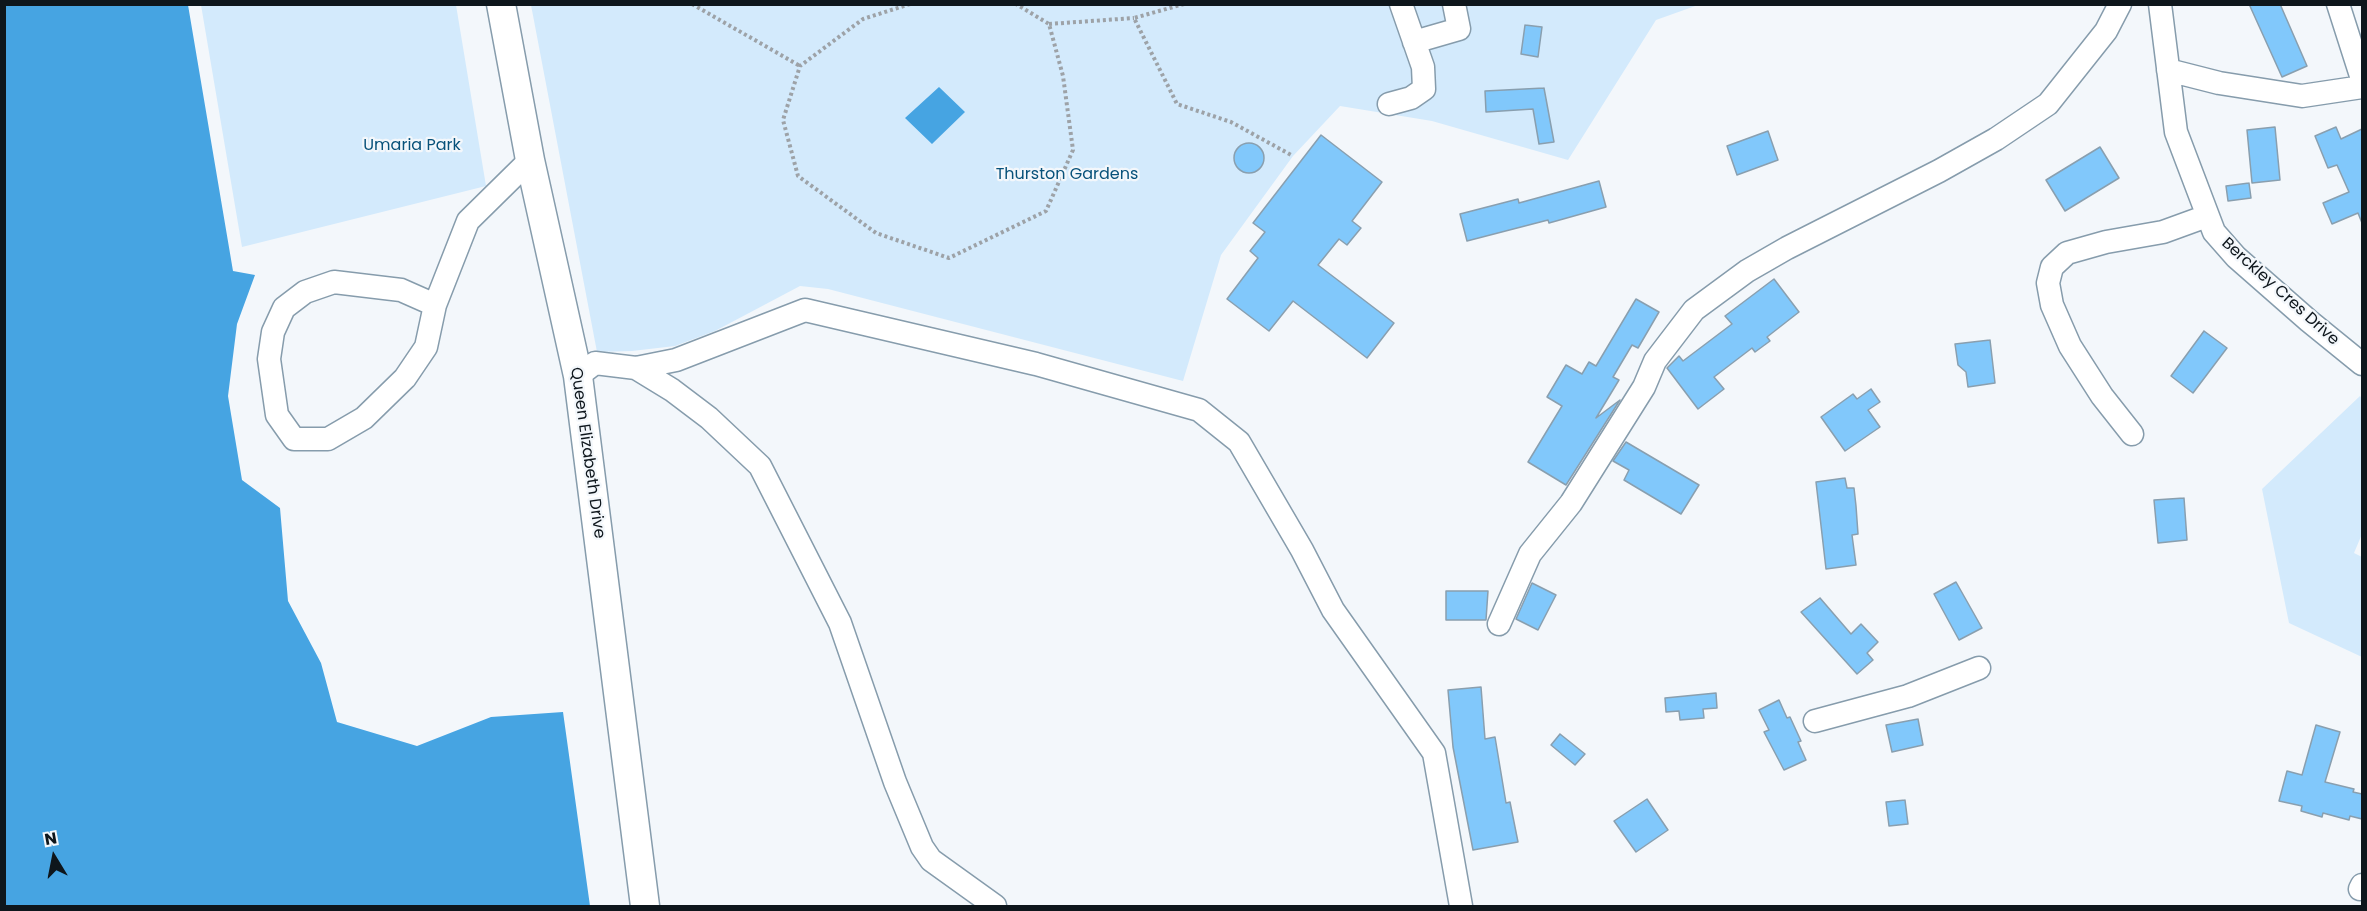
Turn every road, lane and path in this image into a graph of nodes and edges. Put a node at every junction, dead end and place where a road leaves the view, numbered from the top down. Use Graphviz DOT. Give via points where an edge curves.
graph roads {
  1 [pos="501,4"];
  2 [pos="692,4"];
  3 [pos="910,4"];
  4 [pos="1016,4"];
  5 [pos="1184,4"];
  6 [pos="1401,4"];
  7 [pos="1454,4"];
  8 [pos="2120,4"];
  9 [pos="2160,4"];
  10 [pos="2338,4"];
  11 [pos="1134,18"];
  12 [pos="1048,24"];
  13 [pos="1414,42"];
  14 [pos="800,66"];
  15 [pos="2168,70"];
  16 [pos="2362,79"];
  17 [pos="2362,87"];
  18 [pos="1389,104"];
  19 [pos="1293,156"];
  20 [pos="530,160"];
  21 [pos="2207,216"];
  22 [pos="435,305"];
  23 [pos="676,360"];
  24 [pos="2362,364"];
  25 [pos="636,368"];
  26 [pos="578,376"];
  27 [pos="672,390"];
  28 [pos="2132,434"];
  29 [pos="1499,624"];
  30 [pos="1979,668"];
  31 [pos="1815,720"];
  32 [pos="645,906"];
  33 [pos="995,906"];
  34 [pos="1461,906"];
  1 -- 20 [label="main road, Queen Elizabeth Drive"];
  2 -- 14 [label="path"];
  3 -- 14 [label="path" via="863,19"];
  4 -- 12 [label="path"];
  5 -- 11 [label="path"];
  6 -- 13 [label="street"];
  7 -- 13 [label="street" via="1459,29"];
  8 -- 29 [label="street" via="2106,31 2048,105 1939,171 1747,271 1694,310 1655,361 1644,387 1571,503 1530,554"];
  9 -- 15 [label="street, Berckley Cres Drive"];
  10 -- 16 [label="street"];
  11 -- 12 [label="path"];
  11 -- 19 [label="path" via="1177,104 1231,122"];
  12 -- 14 [label="path" via="1063,76 1073,150 1046,211 949,258 876,233 798,177 783,120"];
  13 -- 18 [label="street" via="1423,67 1424,89 1411,98"];
  15 -- 17 [label="street" via="2302,96"];
  15 -- 21 [label="street, Berckley Cres Drive" via="2176,132"];
  20 -- 22 [label="street" via="468,221"];
  20 -- 26 [label="main road, Queen Elizabeth Drive"];
  21 -- 24 [label="street, Berckley Cres Drive" via="2214,232 2236,256"];
  21 -- 28 [label="street" via="2163,232 2067,253 2052,267 2048,283 2052,305 2070,346"];
  22 -- 22 [label="street" via="426,347 405,378 364,418 328,439 294,439 277,415 269,358 273,332 284,308 305,292 334,282 401,290"];
  23 -- 25 [label="street"];
  23 -- 27 [label="street"];
  23 -- 34 [label="street" via="805,310 1036,364 1198,410 1239,442 1333,610 1434,753"];
  25 -- 26 [label="street" via="596,363"];
  25 -- 27 [label="street"];
  26 -- 32 [label="main road, Queen Elizabeth Drive"];
  27 -- 33 [label="street" via="760,466 840,623 895,782 922,847 931,860"];
  30 -- 31 [label="street" via="1908,696"];
}
